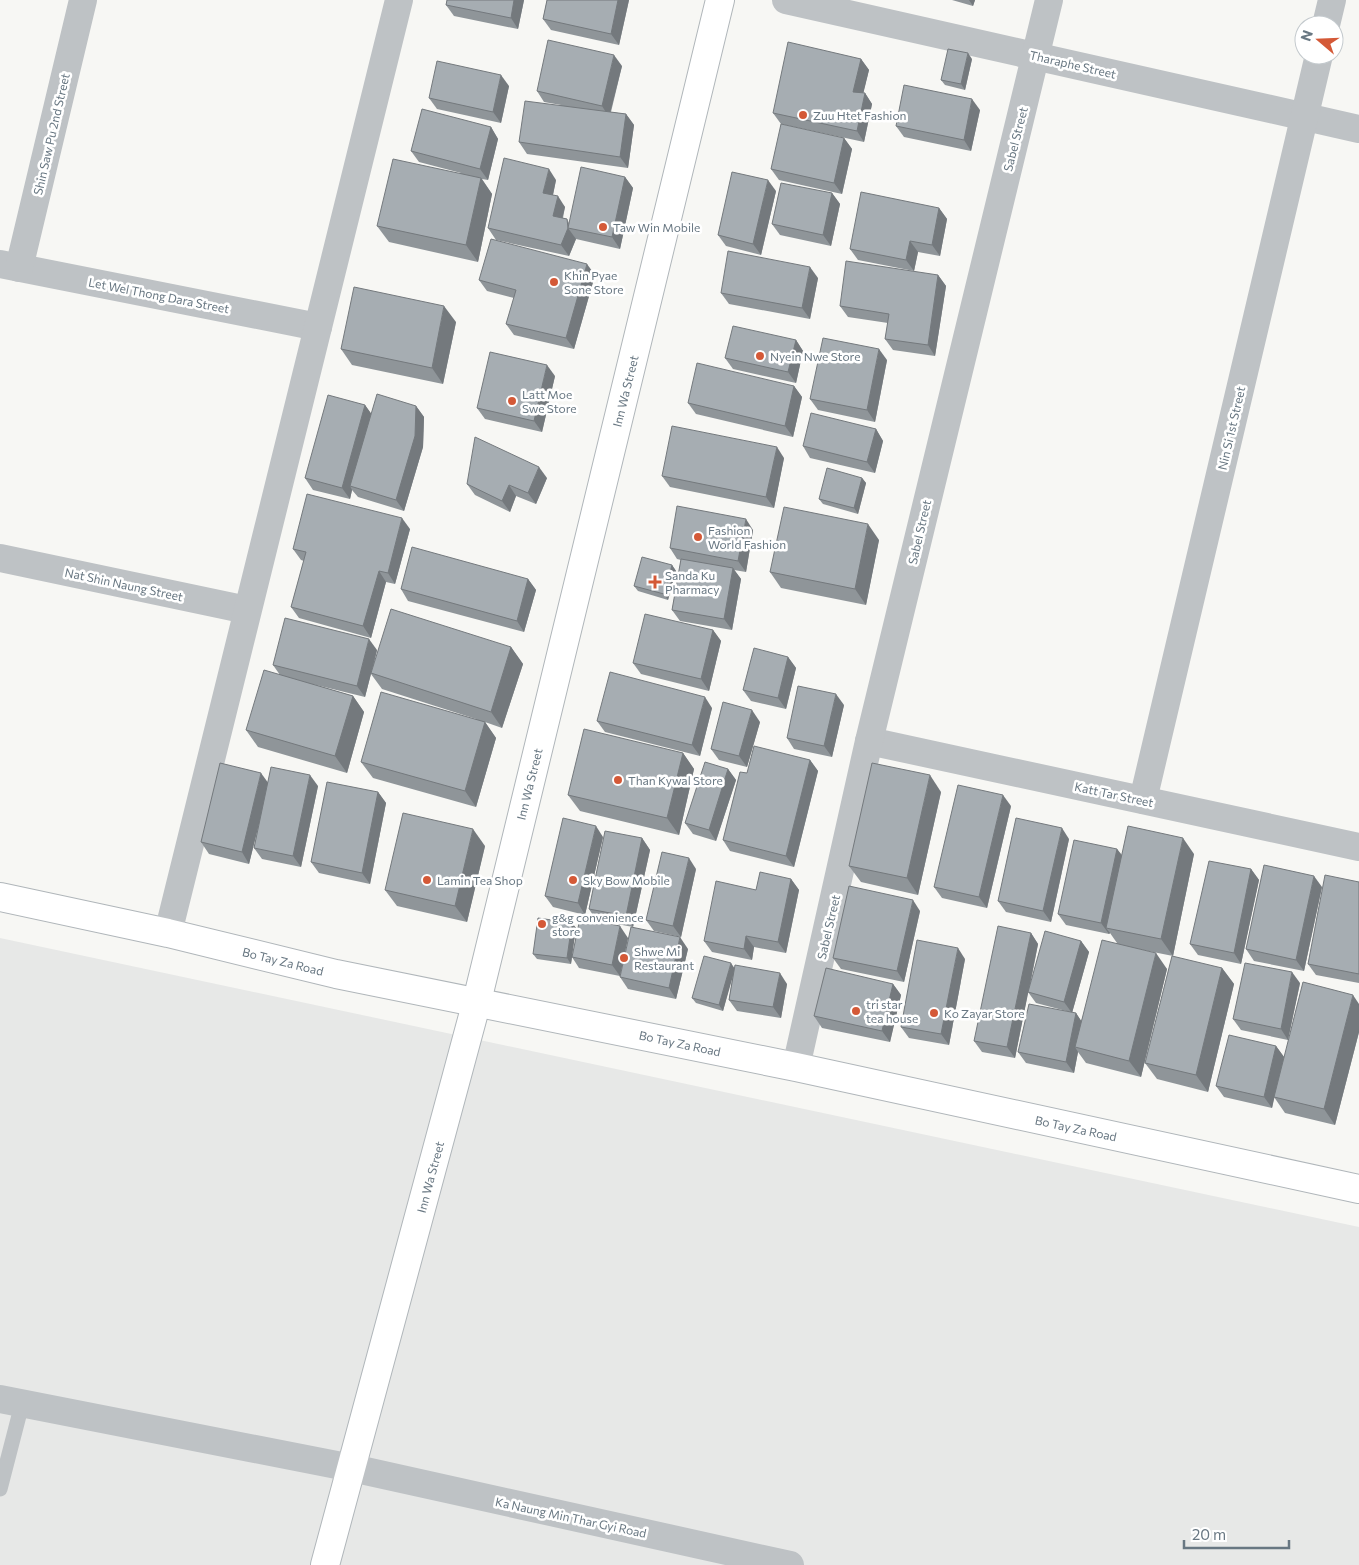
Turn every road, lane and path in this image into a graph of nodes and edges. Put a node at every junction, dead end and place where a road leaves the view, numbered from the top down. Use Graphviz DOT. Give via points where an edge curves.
graph roads {
  1 [pos="83,0"];
  2 [pos="399,0"];
  3 [pos="720,0"];
  4 [pos="786,0"];
  5 [pos="1048,0"];
  6 [pos="1332,0"];
  7 [pos="1328,15"];
  8 [pos="1035,55"];
  9 [pos="1317,65"];
  10 [pos="1305,116"];
  11 [pos="1359,129"];
  12 [pos="10,266"];
  13 [pos="318,327"];
  14 [pos="0,558"];
  15 [pos="247,610"];
  16 [pos="869,741"];
  17 [pos="1143,800"];
  18 [pos="1359,847"];
  19 [pos="0,896"];
  20 [pos="168,933"];
  21 [pos="477,1001"];
  22 [pos="796,1067"];
  23 [pos="1359,1189"];
  24 [pos="11,1402"];
  25 [pos="352,1468"];
  26 [pos="0,1488"];
  27 [pos="325,1565"];
  28 [pos="790,1565"];
  1 -- 12 [label="street, Shin Saw Pu 2nd Street"];
  2 -- 13 [label="street"];
  3 -- 21 [label="street, Inn Wa Street"];
  4 -- 8 [label="street, Tharaphe Street"];
  5 -- 8 [label="street, Sabel Street"];
  6 -- 7 [label="street"];
  8 -- 10 [label="street, Tharaphe Street"];
  8 -- 16 [label="street, Sabel Street"];
  9 -- 10 [label="street, Nin Si 1st Street"];
  10 -- 11 [label="street, Tharaphe Street"];
  10 -- 17 [label="street, Nin Si 1st Street"];
  12 -- 13 [label="street, Let Wel Thong Dara Street"];
  13 -- 15 [label="street"];
  14 -- 15 [label="street, Nat Shin Naung Street"];
  15 -- 20 [label="street"];
  16 -- 17 [label="street, Katt Tar Street"];
  16 -- 22 [label="street, Sabel Street"];
  17 -- 18 [label="street, Katt Tar Street"];
  19 -- 20 [label="street, Bo Tay Za Road"];
  20 -- 21 [label="street, Bo Tay Za Road" via="336,974"];
  21 -- 22 [label="street, Bo Tay Za Road"];
  21 -- 25 [label="street, Inn Wa Street"];
  22 -- 23 [label="street, Bo Tay Za Road"];
  24 -- 25 [label="street, Ka Naung Min Thar Gyi Road"];
  24 -- 26 [label="lane"];
  25 -- 27 [label="street, Inn Wa Street"];
  25 -- 28 [label="street, Ka Naung Min Thar Gyi Road"];
}
